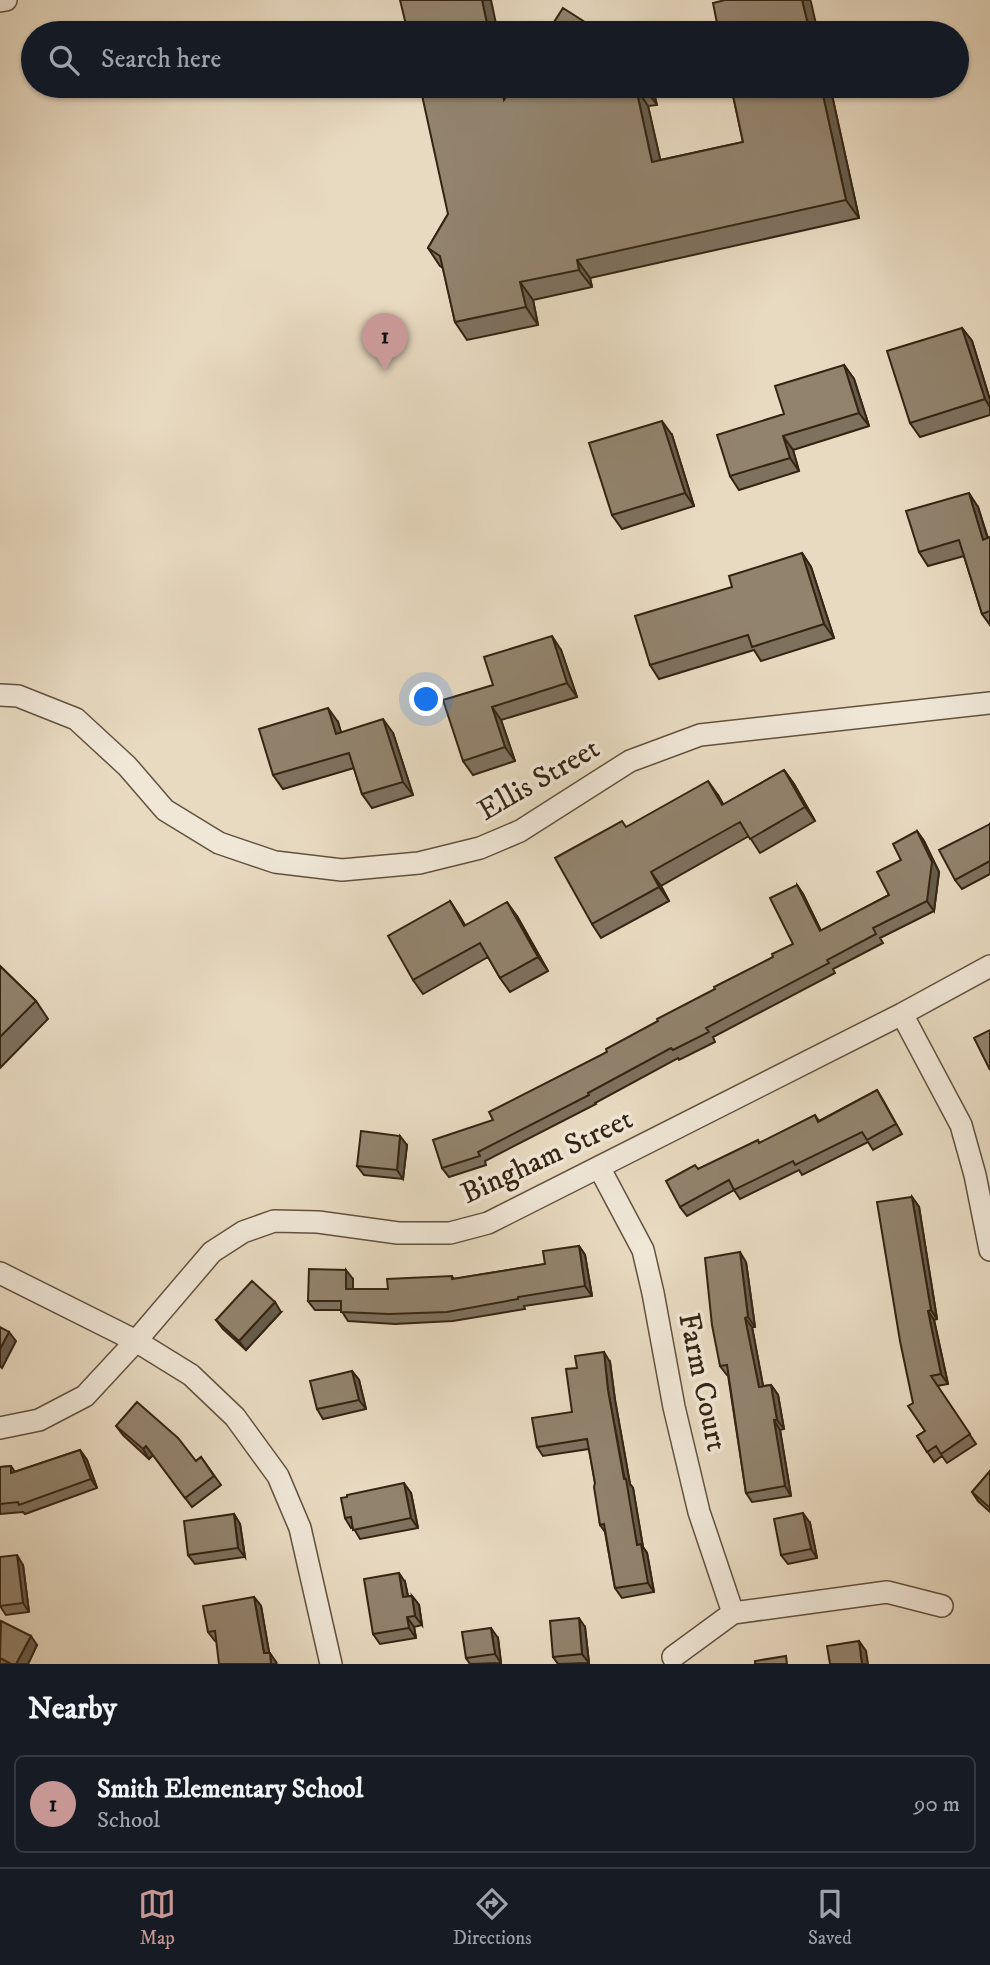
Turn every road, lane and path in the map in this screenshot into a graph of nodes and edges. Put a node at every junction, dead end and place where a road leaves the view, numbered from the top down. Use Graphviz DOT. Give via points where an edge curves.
graph roads {
  1 [pos="6,0"];
  2 [pos="0,1"];
  3 [pos="0,695"];
  4 [pos="990,703"];
  5 [pos="990,966"];
  6 [pos="902,1014"];
  7 [pos="600,1169"];
  8 [pos="990,1250"];
  9 [pos="0,1273"];
  10 [pos="136,1341"];
  11 [pos="0,1428"];
  12 [pos="942,1606"];
  13 [pos="733,1613"];
  14 [pos="673,1657"];
  15 [pos="331,1664"];
  1 -- 2 [label="street"];
  3 -- 4 [label="street, Ellis Street" via="18,696 76,719 127,766 165,810 219,844 275,862 342,870 419,863 480,848 520,831 630,761 700,735"];
  5 -- 6 [label="street, Bingham Street"];
  6 -- 7 [label="street, Bingham Street"];
  6 -- 8 [label="street" via="961,1125"];
  7 -- 10 [label="street, Bingham Street" via="488,1223 450,1233 398,1233 274,1221 243,1232 212,1252"];
  7 -- 13 [label="street, Farm Court" via="643,1250 699,1512"];
  9 -- 10 [label="street"];
  10 -- 11 [label="street, Bingham Street" via="85,1396 39,1420"];
  10 -- 15 [label="street" via="191,1375 235,1417 278,1476 300,1528"];
  12 -- 13 [label="street" via="887,1592"];
  13 -- 14 [label="street"];
}
